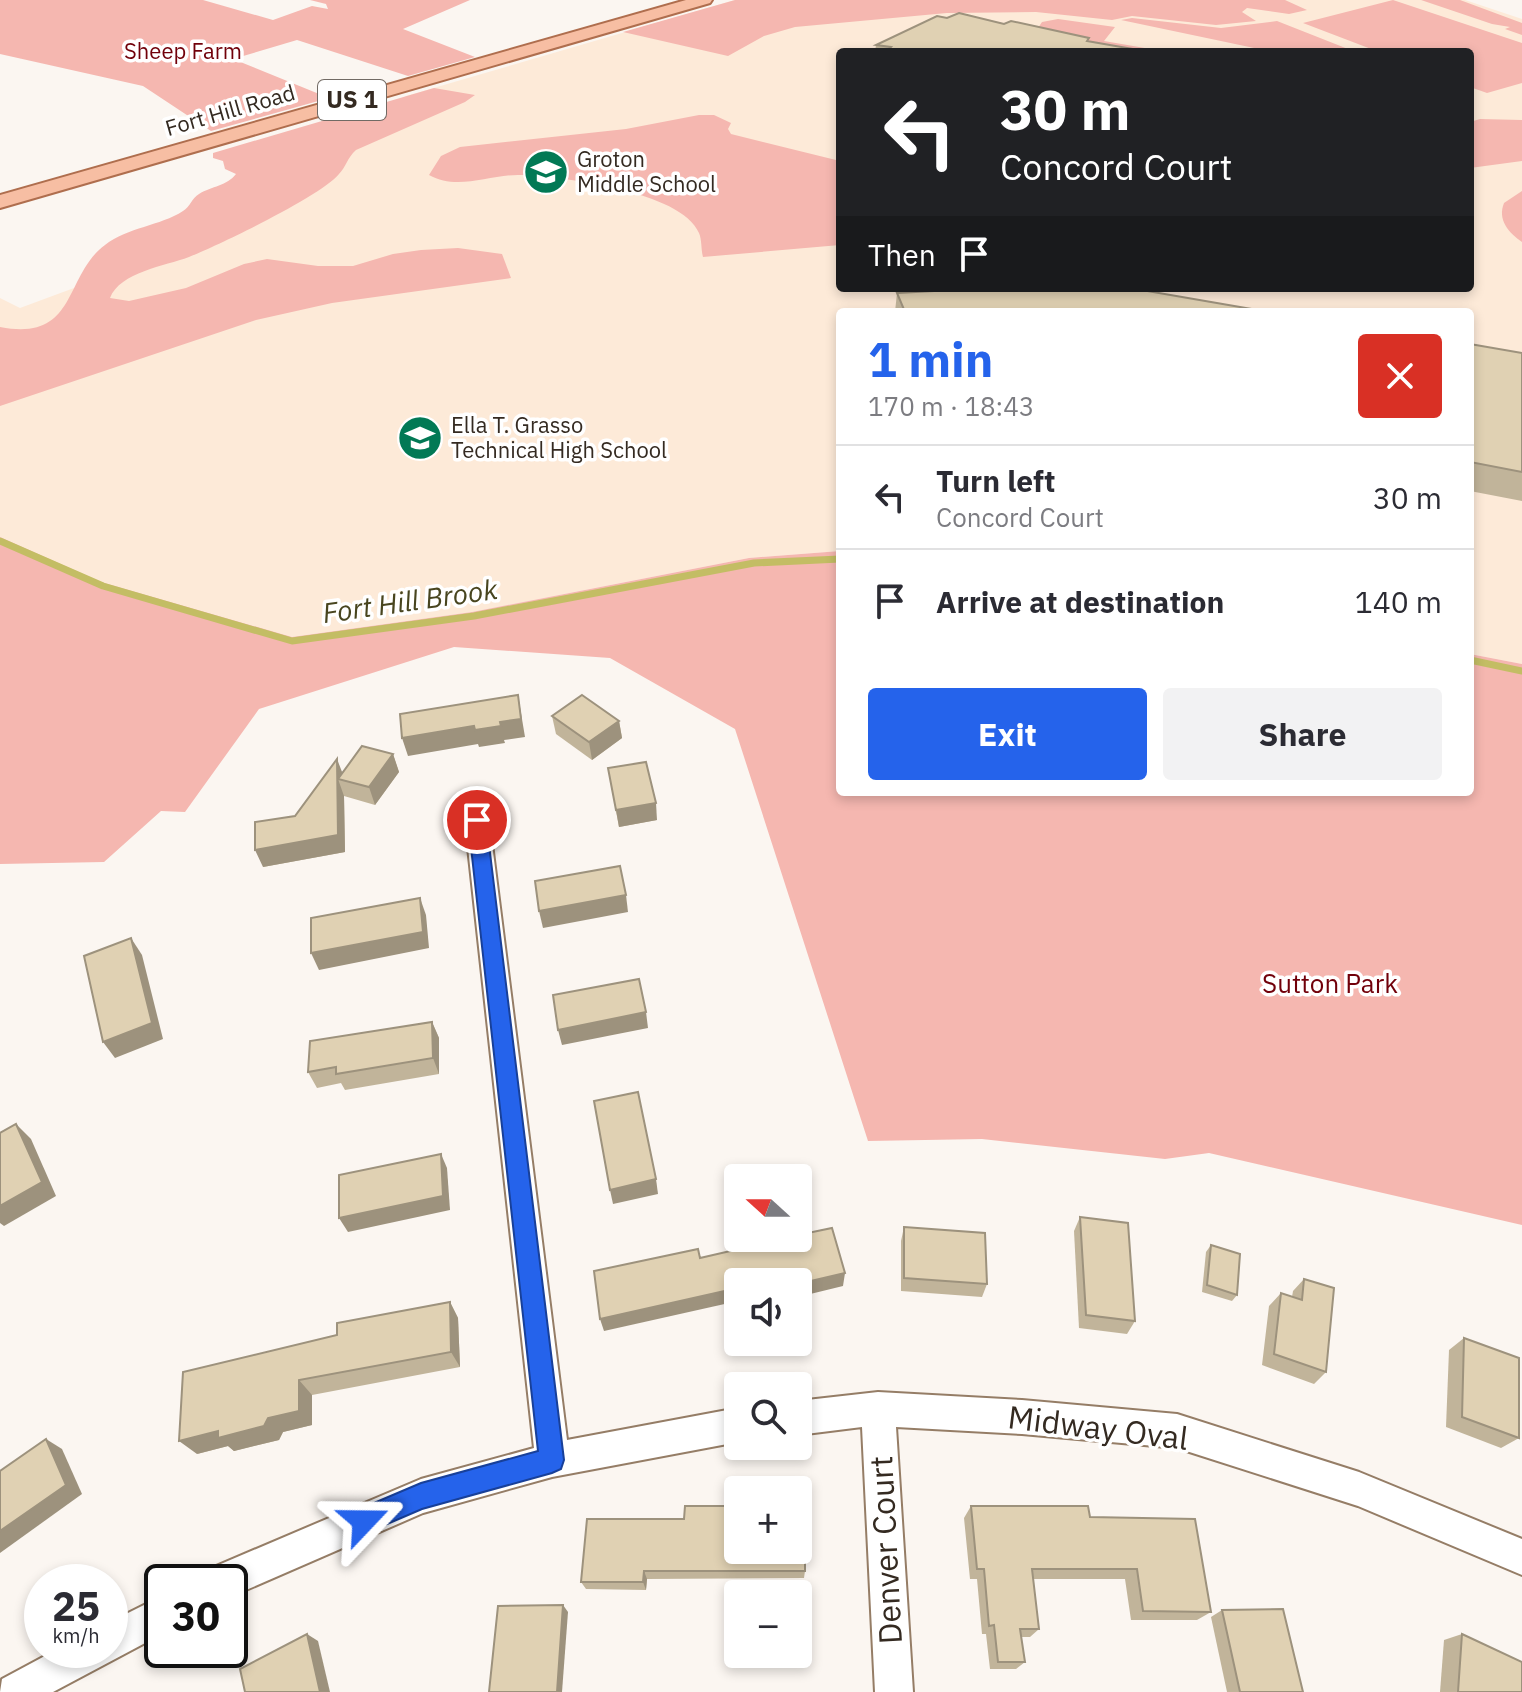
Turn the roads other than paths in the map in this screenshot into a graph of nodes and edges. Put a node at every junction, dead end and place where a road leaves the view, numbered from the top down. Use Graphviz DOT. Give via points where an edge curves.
graph roads {
  1 [pos="704,0"];
  2 [pos="0,202"];
  3 [pos="477,820"];
  4 [pos="878,1409"];
  5 [pos="812,1416"];
  6 [pos="724,1428"];
  7 [pos="552,1460"];
  8 [pos="1522,1557"];
  9 [pos="248,1571"];
  10 [pos="60,1668"];
  11 [pos="15,1692"];
  12 [pos="894,1692"];
  1 -- 2 [label="main road, Fort Hill Road / US 1"];
  3 -- 7 [label="street"];
  4 -- 5 [label="street, Midway Oval"];
  4 -- 8 [label="street, Midway Oval" via="1177,1431 1359,1489"];
  4 -- 12 [label="street, Denver Court"];
  6 -- 7 [label="street"];
  7 -- 9 [label="street" via="421,1496"];
  10 -- 11 [label="street"];
}
